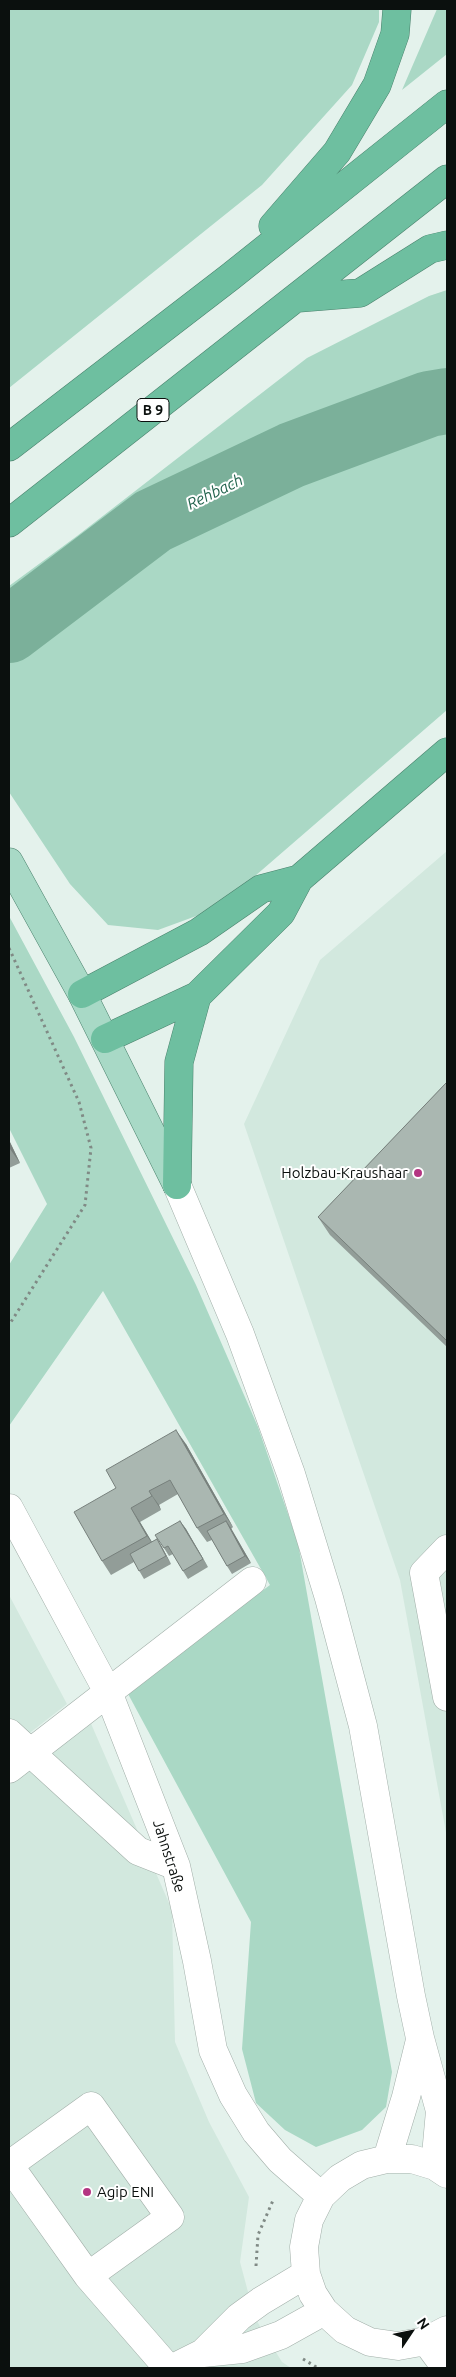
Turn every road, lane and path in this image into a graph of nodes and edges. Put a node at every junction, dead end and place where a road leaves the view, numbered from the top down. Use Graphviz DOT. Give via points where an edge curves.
graph roads {
  1 [pos="397,9"];
  2 [pos="447,104"];
  3 [pos="447,179"];
  4 [pos="447,245"];
  5 [pos="230,277"];
  6 [pos="298,298"];
  7 [pos="9,447"];
  8 [pos="9,523"];
  9 [pos="447,752"];
  10 [pos="9,862"];
  11 [pos="299,879"];
  12 [pos="9,948"];
  13 [pos="82,994"];
  14 [pos="196,996"];
  15 [pos="105,1038"];
  16 [pos="177,1185"];
  17 [pos="9,1325"];
  18 [pos="9,1508"];
  19 [pos="447,1549"];
  20 [pos="252,1581"];
  21 [pos="108,1692"];
  22 [pos="447,1697"];
  23 [pos="9,1733"];
  24 [pos="31,1751"];
  25 [pos="9,1769"];
  26 [pos="176,1866"];
  27 [pos="420,2038"];
  28 [pos="387,2159"];
  29 [pos="441,2170"];
  30 [pos="321,2196"];
  31 [pos="306,2274"];
  32 [pos="88,2276"];
  33 [pos="324,2311"];
  34 [pos="436,2336"];
  35 [pos="203,2353"];
  36 [pos="168,2368"];
  37 [pos="173,2368"];
  38 [pos="446,2368"];
  1 -- 5 [label="highway" via="395,34 377,85 337,152"];
  2 -- 5 [label="highway"];
  3 -- 6 [label="highway, B 9"];
  4 -- 6 [label="highway" via="430,249 360,293"];
  5 -- 7 [label="highway"];
  6 -- 8 [label="highway, B 9"];
  9 -- 11 [label="highway"];
  10 -- 13 [label="main road"];
  11 -- 13 [label="highway" via="261,889 199,932"];
  11 -- 14 [label="highway" via="281,913"];
  12 -- 17 [label="path" via="79,1102 91,1148 85,1205"];
  13 -- 15 [label="main road"];
  14 -- 15 [label="highway"];
  14 -- 16 [label="highway" via="179,1062"];
  15 -- 16 [label="main road"];
  16 -- 27 [label="street" via="240,1334 291,1474 329,1598 363,1726"];
  18 -- 21 [label="street, Jahnstraße"];
  19 -- 22 [label="street" via="424,1573"];
  20 -- 21 [label="street"];
  21 -- 24 [label="street"];
  21 -- 26 [label="street, Jahnstraße"];
  23 -- 24 [label="street"];
  24 -- 25 [label="street"];
  24 -- 26 [label="street" via="138,1851"];
  26 -- 30 [label="street, Jahnstraße" via="213,2050 233,2095 256,2132 280,2160"];
  27 -- 28 [label="street"];
  27 -- 29 [label="street" via="440,2111"];
  28 -- 29 [label="street" via="412,2159"];
  28 -- 30 [label="street" via="362,2165 340,2178"];
  30 -- 31 [label="street" via="308,2220 304,2247"];
  31 -- 33 [label="street"];
  31 -- 35 [label="street" via="238,2317"];
  32 -- 32 [label="street" via="170,2217 91,2106 9,2165"];
  32 -- 36 [label="street"];
  33 -- 34 [label="street" via="345,2330 370,2342 398,2346"];
  33 -- 35 [label="street" via="281,2335 242,2349"];
  34 -- 38 [label="street"];
  35 -- 37 [label="street"];
}
